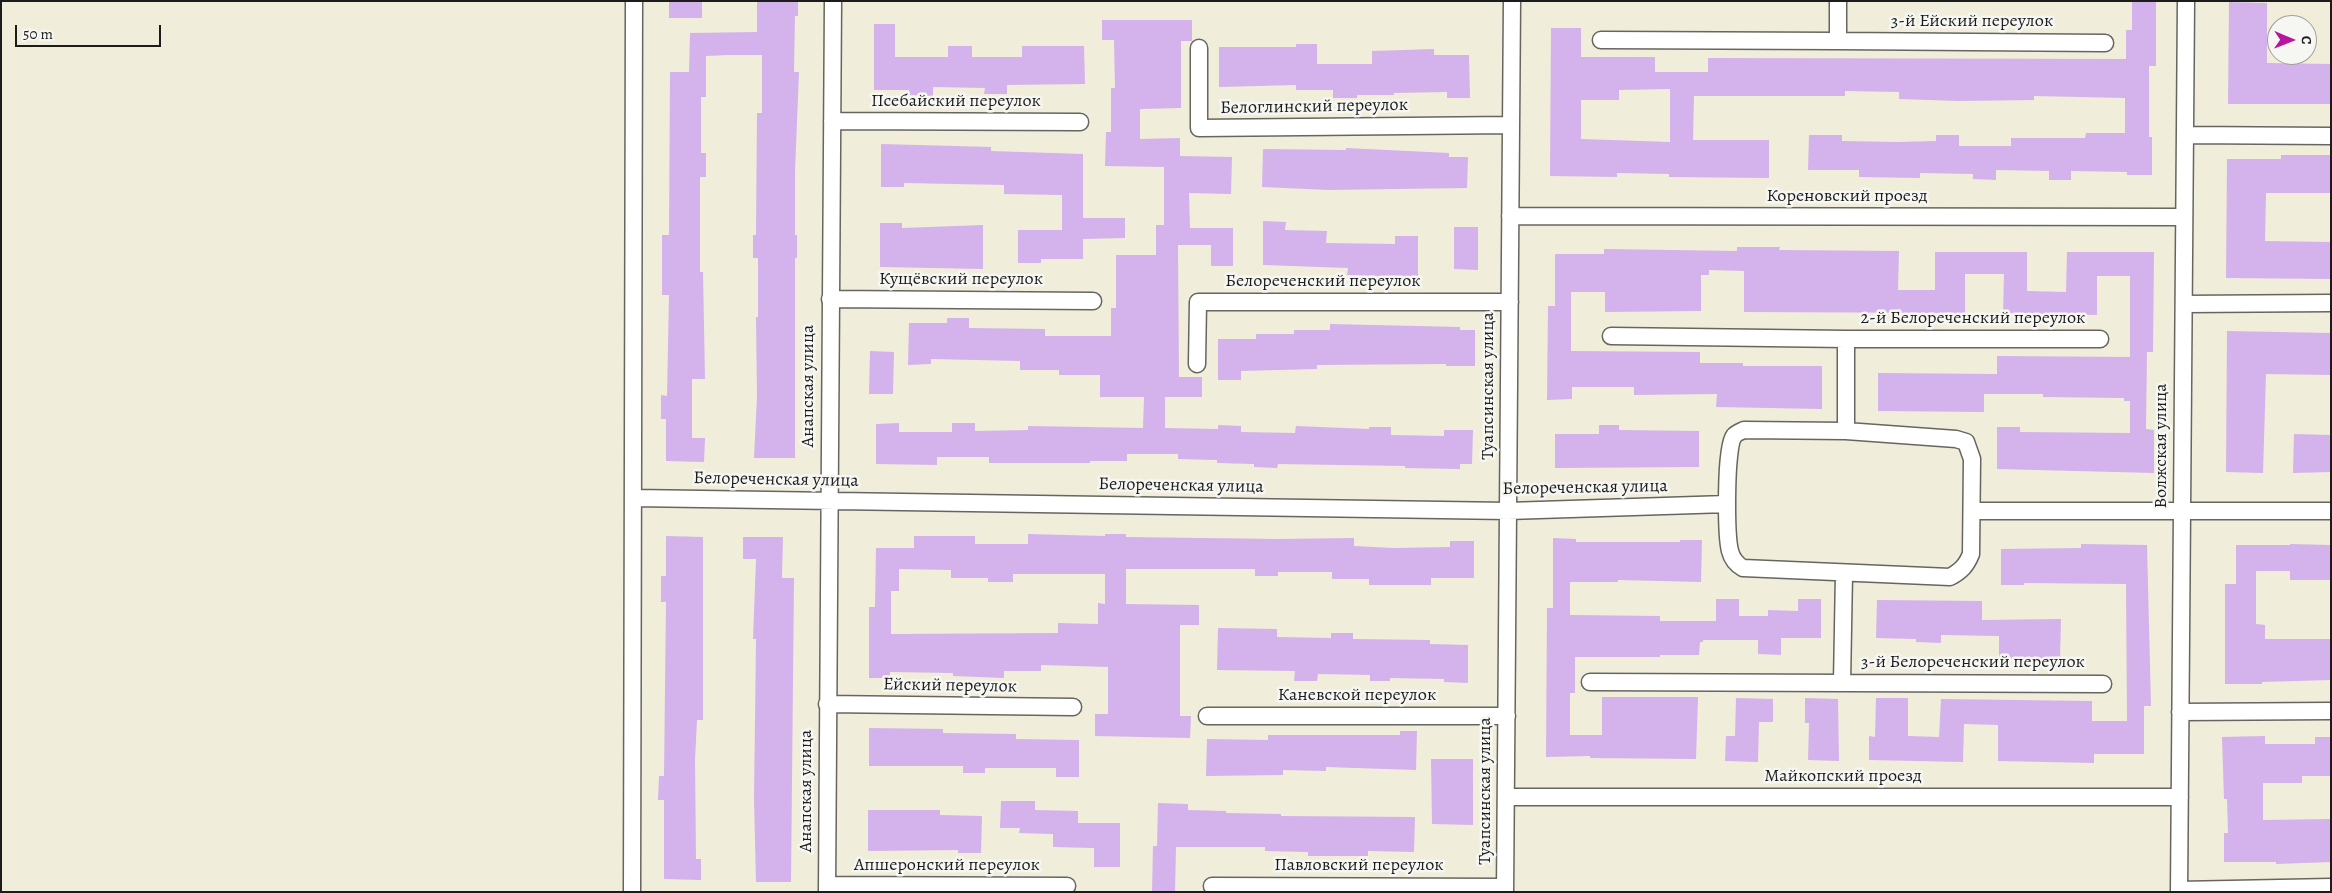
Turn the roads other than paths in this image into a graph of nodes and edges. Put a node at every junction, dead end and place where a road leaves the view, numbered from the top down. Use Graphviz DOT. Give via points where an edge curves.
graph roads {
  1 [pos="634,1"];
  2 [pos="833,1"];
  3 [pos="1512,1"];
  4 [pos="1838,1"];
  5 [pos="2186,1"];
  6 [pos="1600,40"];
  7 [pos="1838,41"];
  8 [pos="2105,43"];
  9 [pos="1199,48"];
  10 [pos="832,121"];
  11 [pos="1080,122"];
  12 [pos="1511,125"];
  13 [pos="2185,135"];
  14 [pos="2331,136"];
  15 [pos="1510,216"];
  16 [pos="2184,217"];
  17 [pos="830,299"];
  18 [pos="1092,301"];
  19 [pos="1510,302"];
  20 [pos="2331,303"];
  21 [pos="2184,304"];
  22 [pos="1611,336"];
  23 [pos="2100,339"];
  24 [pos="1846,340"];
  25 [pos="1197,364"];
  26 [pos="1846,431"];
  27 [pos="634,498"];
  28 [pos="828,500"];
  29 [pos="1728,504"];
  30 [pos="1508,511"];
  31 [pos="1972,511"];
  32 [pos="2182,511"];
  33 [pos="2331,511"];
  34 [pos="1844,573"];
  35 [pos="1590,682"];
  36 [pos="1842,683"];
  37 [pos="2103,684"];
  38 [pos="828,704"];
  39 [pos="1072,707"];
  40 [pos="2331,711"];
  41 [pos="2180,712"];
  42 [pos="1207,716"];
  43 [pos="1506,716"];
  44 [pos="1506,796"];
  45 [pos="2180,797"];
  46 [pos="1067,886"];
  47 [pos="1212,886"];
  48 [pos="2331,887"];
  49 [pos="827,888"];
  50 [pos="1505,889"];
  51 [pos="2179,891"];
  52 [pos="632,892"];
  1 -- 27 [label="street"];
  2 -- 10 [label="street, Анапская улица"];
  3 -- 12 [label="street, Туапсинская улица"];
  4 -- 7 [label="street"];
  5 -- 13 [label="street, Волжская улица"];
  6 -- 7 [label="street, 3-й Ейский переулок"];
  7 -- 8 [label="street, 3-й Ейский переулок"];
  9 -- 12 [label="street, Белоглинский переулок" via="1199,128"];
  10 -- 11 [label="street, Псебайский переулок"];
  10 -- 17 [label="street, Анапская улица"];
  12 -- 15 [label="street, Туапсинская улица"];
  13 -- 14 [label="street"];
  13 -- 16 [label="street, Волжская улица"];
  15 -- 16 [label="street, Кореновский проезд"];
  15 -- 19 [label="street, Туапсинская улица"];
  16 -- 21 [label="street, Волжская улица"];
  17 -- 18 [label="street, Кущёвский переулок"];
  17 -- 28 [label="street, Анапская улица"];
  19 -- 25 [label="street, Белореченский переулок" via="1198,302"];
  19 -- 30 [label="street, Туапсинская улица"];
  20 -- 21 [label="street"];
  21 -- 32 [label="street, Волжская улица"];
  22 -- 24 [label="street, 2-й Белореченский переулок"];
  23 -- 24 [label="street, 2-й Белореченский переулок"];
  24 -- 26 [label="street, 2-й Белореченский переулок"];
  26 -- 29 [label="street" via="1744,430 1734,436 1729,451"];
  26 -- 31 [label="street" via="1966,442 1972,459"];
  27 -- 28 [label="street, Белореченская улица"];
  27 -- 52 [label="street"];
  28 -- 30 [label="street, Белореченская улица"];
  28 -- 38 [label="street, Анапская улица"];
  29 -- 30 [label="street, Белореченская улица"];
  29 -- 34 [label="street" via="1729,550 1737,565 1743,568"];
  30 -- 43 [label="street, Туапсинская улица"];
  31 -- 32 [label="street"];
  31 -- 34 [label="street" via="1971,554 1961,571 1950,577"];
  32 -- 33 [label="street"];
  32 -- 41 [label="street, Волжская улица"];
  34 -- 36 [label="street, 3-й Белореченский переулок"];
  35 -- 36 [label="street, 3-й Белореченский переулок"];
  36 -- 37 [label="street, 3-й Белореченский переулок"];
  38 -- 39 [label="street, Ейский переулок"];
  38 -- 49 [label="street, Анапская улица"];
  40 -- 41 [label="street"];
  41 -- 45 [label="street, Волжская улица"];
  42 -- 43 [label="street, Каневской переулок"];
  43 -- 44 [label="street, Туапсинская улица"];
  44 -- 45 [label="street, Майкопский проезд"];
  44 -- 50 [label="street, Туапсинская улица"];
  45 -- 51 [label="street, Волжская улица"];
  46 -- 49 [label="street, Апшеронский переулок"];
  47 -- 50 [label="street, Павловский переулок"];
  48 -- 51 [label="street"];
}
